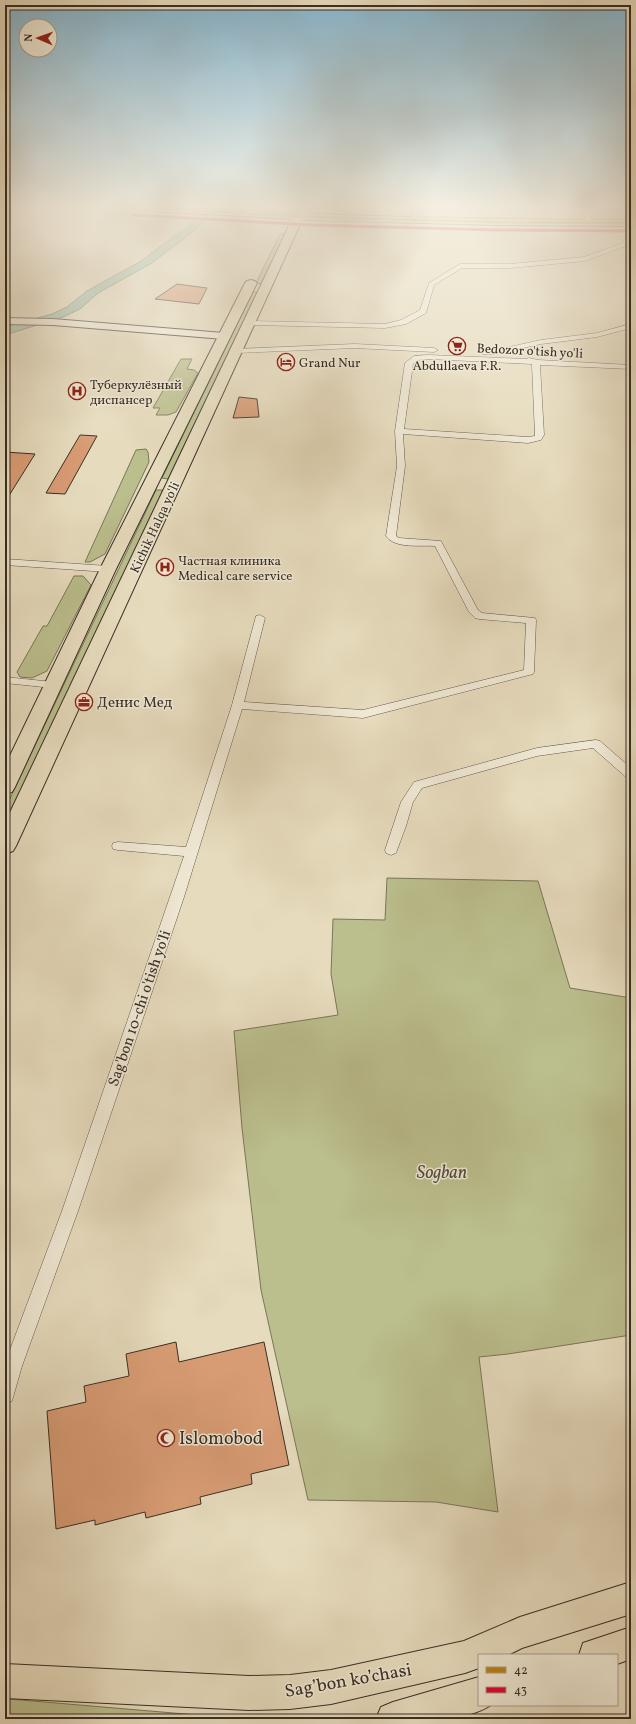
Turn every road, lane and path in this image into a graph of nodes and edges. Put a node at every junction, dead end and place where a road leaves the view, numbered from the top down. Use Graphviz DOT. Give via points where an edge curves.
graph roads {
  1 [pos="430,287"];
  2 [pos="257,288"];
  3 [pos="5,321"];
  4 [pos="249,322"];
  5 [pos="631,326"];
  6 [pos="224,336"];
  7 [pos="236,351"];
  8 [pos="496,352"];
  9 [pos="536,362"];
  10 [pos="631,367"];
  11 [pos="399,431"];
  12 [pos="152,480"];
  13 [pos="174,482"];
  14 [pos="5,562"];
  15 [pos="108,569"];
  16 [pos="260,618"];
  17 [pos="5,680"];
  18 [pos="53,685"];
  19 [pos="238,705"];
  20 [pos="631,775"];
  21 [pos="5,787"];
  22 [pos="5,846"];
  23 [pos="118,846"];
  24 [pos="391,850"];
  25 [pos="190,852"];
  26 [pos="9,1366"];
  27 [pos="5,1394"];
  28 [pos="631,1598"];
  29 [pos="631,1643"];
  30 [pos="598,1654"];
  31 [pos="5,1681"];
  32 [pos="478,1694"];
  33 [pos="392,1719"];
  1 -- 4 [label="street" via="423,311 410,320 394,325"];
  2 -- 4 [label="highway, Kichik Halqa yo'li"];
  2 -- 6 [label="highway, Kichik Halqa yo'li"];
  3 -- 6 [label="main road" via="53,322"];
  4 -- 7 [label="highway, Kichik Halqa yo'li"];
  5 -- 8 [label="street" via="597,335 541,342"];
  6 -- 12 [label="highway, Kichik Halqa yo'li"];
  7 -- 8 [label="street" via="355,346"];
  7 -- 13 [label="highway, Kichik Halqa yo'li"];
  8 -- 9 [label="street"];
  9 -- 10 [label="street, Bedozor o'tish yo'li"];
  9 -- 11 [label="street, Bedozor o'tish yo'li" via="417,358 410,363"];
  9 -- 11 [label="street" via="540,435 538,438 528,440"];
  11 -- 19 [label="street" via="401,466 391,536 393,539 438,543 478,616 531,620 529,672 363,714"];
  12 -- 13 [label="highway"];
  12 -- 15 [label="highway, Kichik Halqa yo'li"];
  13 -- 22 [label="highway, Kichik Halqa yo'li"];
  14 -- 15 [label="street"];
  15 -- 18 [label="highway, Kichik Halqa yo'li"];
  16 -- 19 [label="street, Sag'bon 10-chi o'tish yo'li"];
  17 -- 18 [label="street"];
  18 -- 21 [label="highway, Kichik Halqa yo'li"];
  19 -- 25 [label="street, Sag'bon 10-chi o'tish yo'li"];
  20 -- 24 [label="street" via="596,744 537,752 418,785 407,802"];
  23 -- 25 [label="street"];
  25 -- 26 [label="street, Sag'bon 10-chi o'tish yo'li" via="175,904 73,1203"];
  26 -- 27 [label="street, Sag'bon 10-chi o'tish yo'li"];
  28 -- 31 [label="main road, Sag’bon ko’chasi" via="520,1633 465,1657 331,1686 290,1692 248,1693"];
  29 -- 30 [label="main road"];
  32 -- 33 [label="main road"];
}
